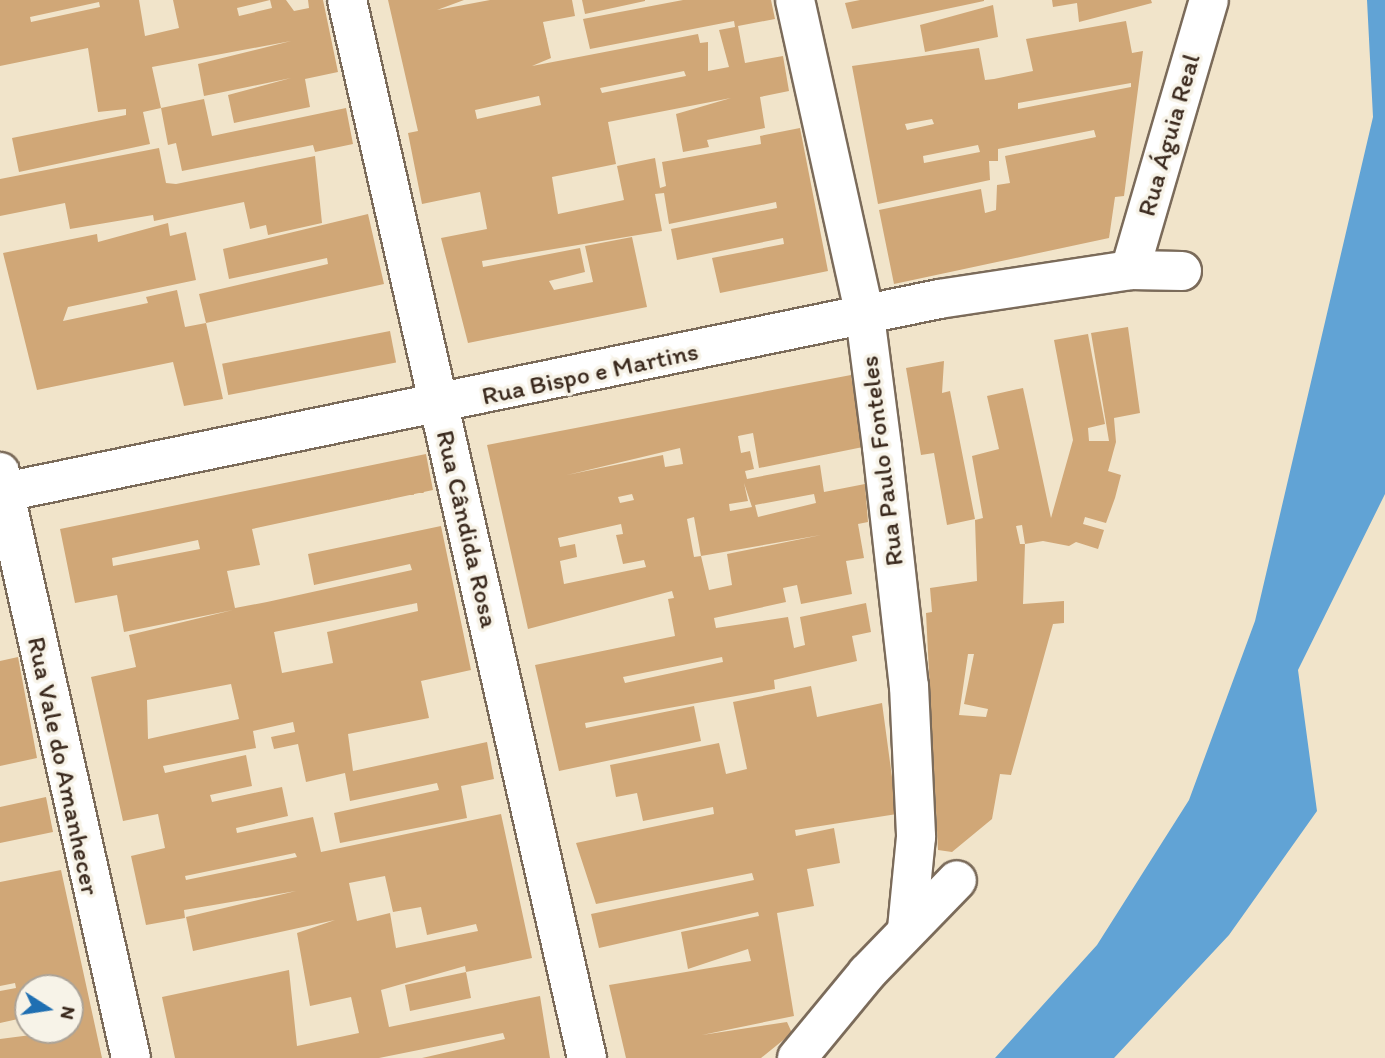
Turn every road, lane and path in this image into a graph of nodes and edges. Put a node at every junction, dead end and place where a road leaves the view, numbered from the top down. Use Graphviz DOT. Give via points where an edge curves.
graph roads {
  1 [pos="347,0"];
  2 [pos="795,0"];
  3 [pos="1209,0"];
  4 [pos="1130,270"];
  5 [pos="1182,271"];
  6 [pos="865,316"];
  7 [pos="439,406"];
  8 [pos="1,486"];
  9 [pos="957,880"];
  10 [pos="907,929"];
  11 [pos="131,1058"];
  12 [pos="587,1058"];
  13 [pos="797,1058"];
  1 -- 7 [label="street, Rua Cândida Rosa"];
  2 -- 6 [label="street, Rua Paulo Fonteles"];
  3 -- 4 [label="street, Rua Águia Real"];
  4 -- 5 [label="street, Rua Bispo e Martins"];
  4 -- 6 [label="street, Rua Bispo e Martins"];
  6 -- 7 [label="street, Rua Bispo e Martins"];
  6 -- 10 [label="street, Rua Paulo Fonteles" via="909,686 916,836"];
  7 -- 8 [label="street, Rua Bispo e Martins"];
  7 -- 12 [label="street, Rua Cândida Rosa"];
  8 -- 11 [label="street, Rua Vale do Amanhecer"];
  9 -- 10 [label="street"];
  10 -- 13 [label="street"];
}
